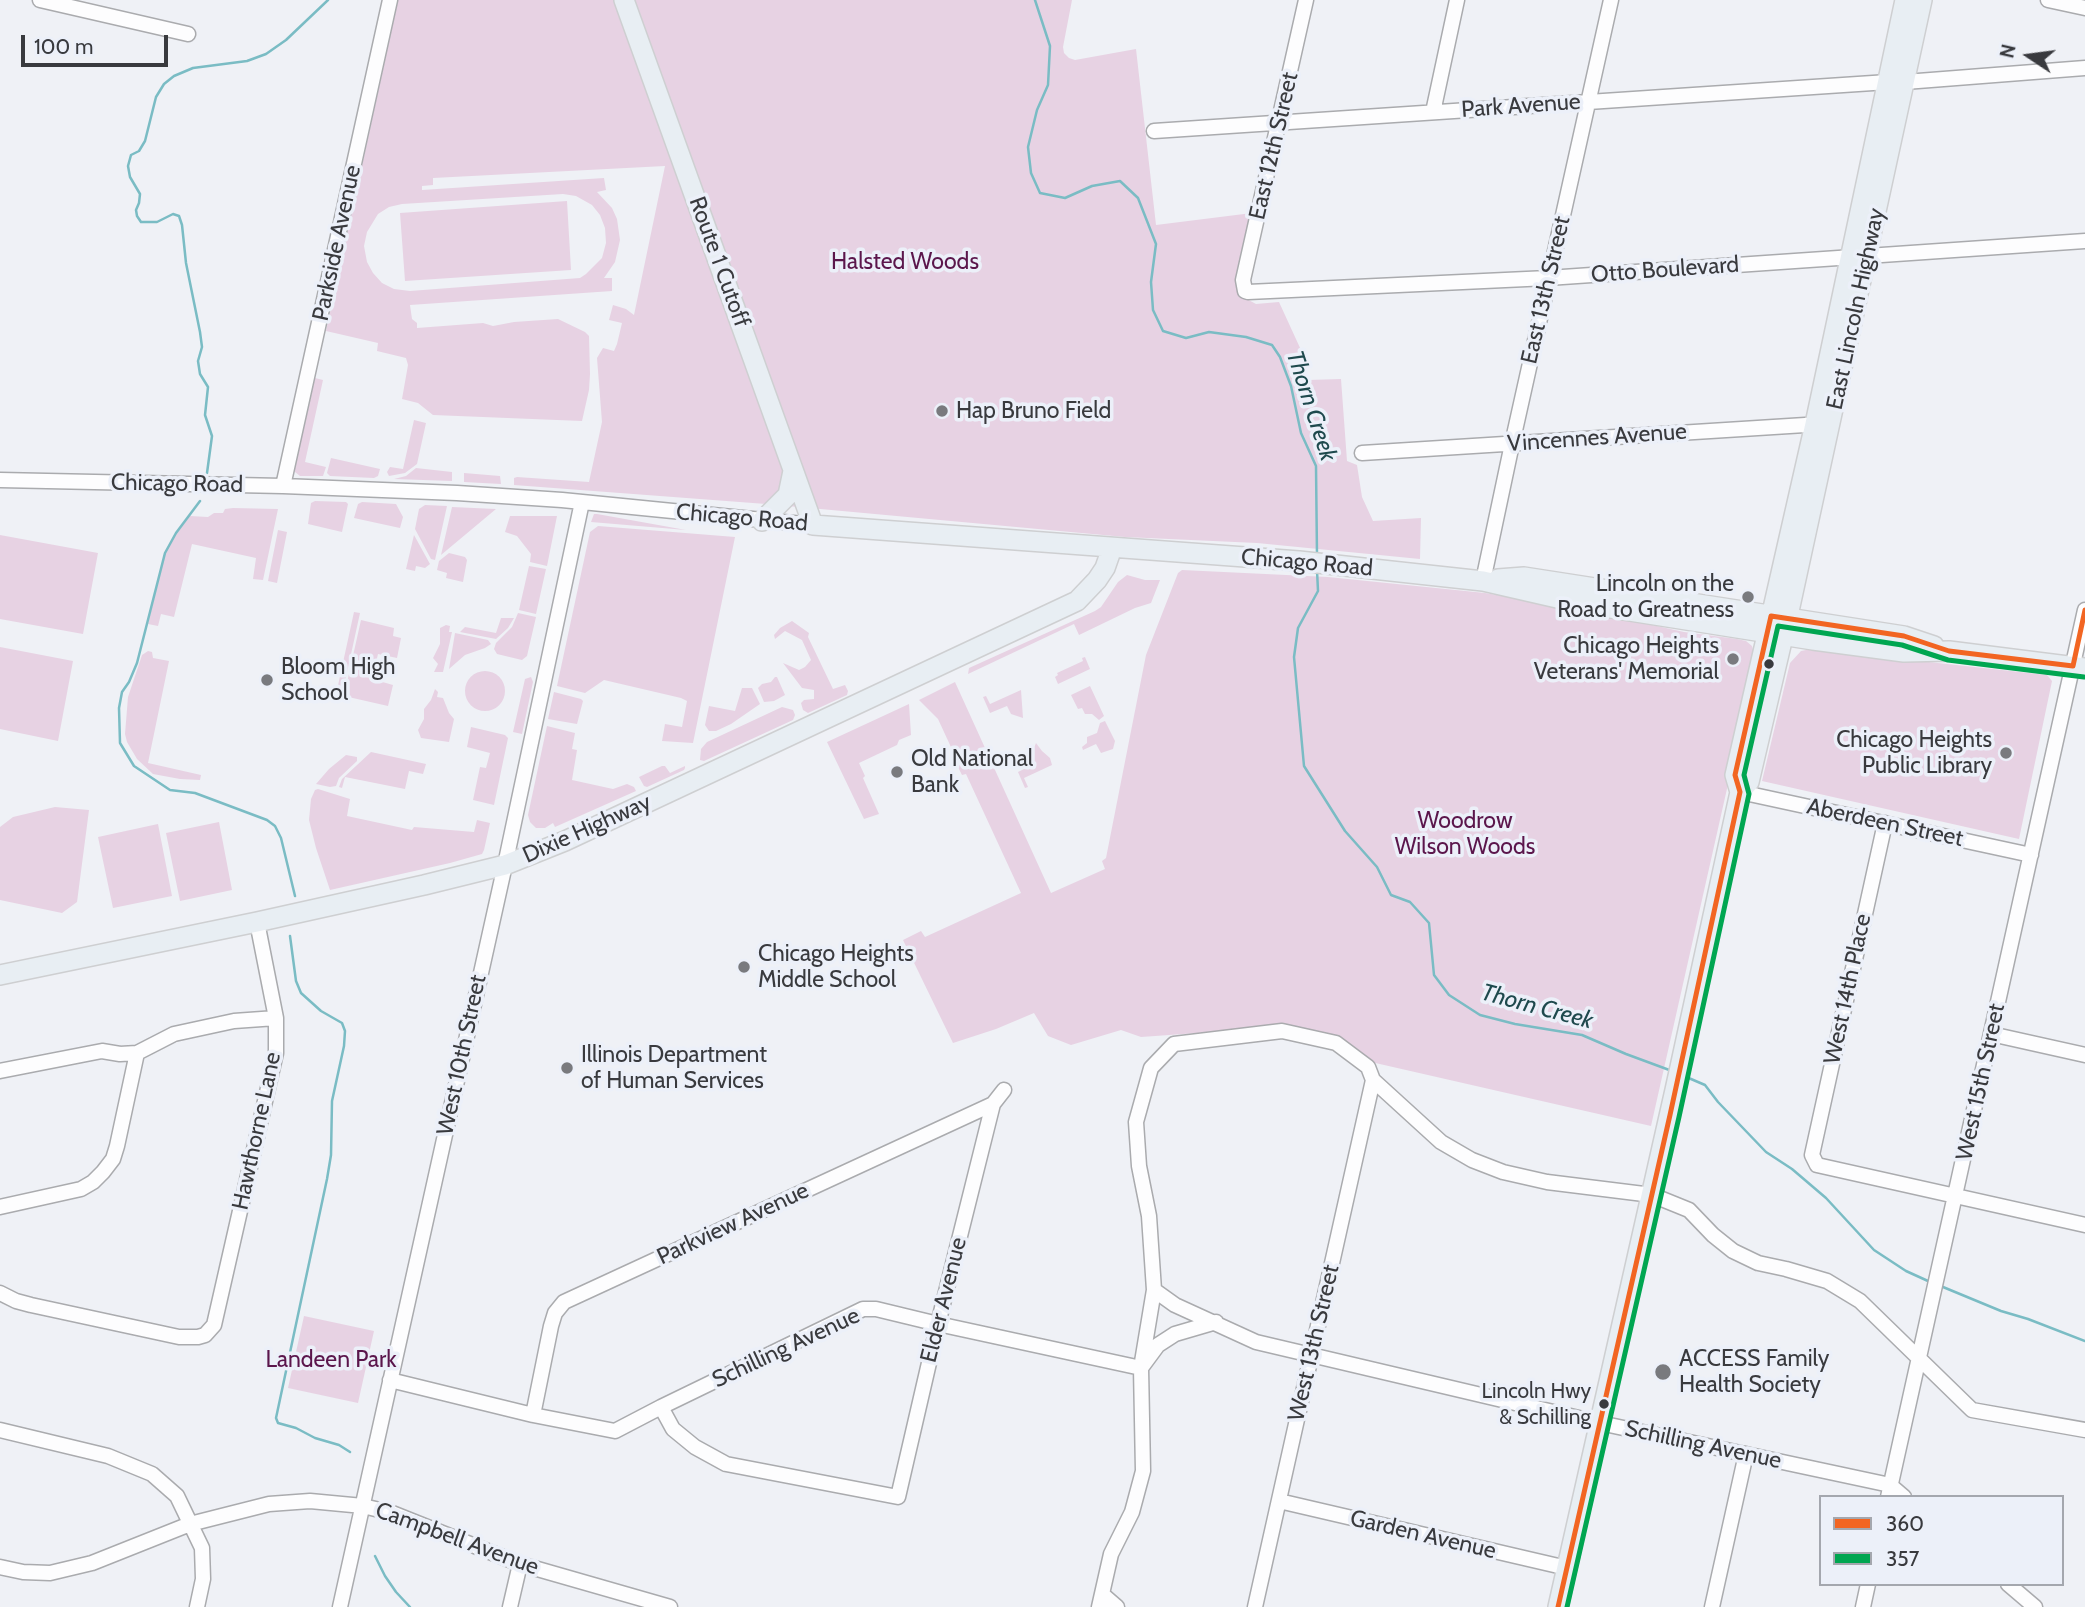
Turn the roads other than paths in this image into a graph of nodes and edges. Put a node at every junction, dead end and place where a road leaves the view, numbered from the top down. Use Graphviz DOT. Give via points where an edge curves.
graph roads {
  1 [pos="40,0"];
  2 [pos="390,0"];
  3 [pos="624,0"];
  4 [pos="1306,0"];
  5 [pos="1457,0"];
  6 [pos="1611,0"];
  7 [pos="1905,0"];
  8 [pos="1922,0"];
  9 [pos="2048,0"];
  10 [pos="2085,8"];
  11 [pos="188,34"];
  12 [pos="2085,68"];
  13 [pos="1896,82"];
  14 [pos="1590,102"];
  15 [pos="1433,112"];
  16 [pos="1279,123"];
  17 [pos="1154,131"];
  18 [pos="2085,241"];
  19 [pos="1859,257"];
  20 [pos="1548,278"];
  21 [pos="1245,291"];
  22 [pos="1823,423"];
  23 [pos="1512,444"];
  24 [pos="1362,453"];
  25 [pos="794,470"];
  26 [pos="0,480"];
  27 [pos="283,486"];
  28 [pos="582,502"];
  29 [pos="762,520"];
  30 [pos="813,525"];
  31 [pos="1112,548"];
  32 [pos="1483,580"];
  33 [pos="2085,610"];
  34 [pos="1777,625"];
  35 [pos="2079,667"];
  36 [pos="1740,792"];
  37 [pos="1885,823"];
  38 [pos="2031,855"];
  39 [pos="505,865"];
  40 [pos="257,922"];
  41 [pos="0,975"];
  42 [pos="276,1018"];
  43 [pos="1991,1034"];
  44 [pos="137,1054"];
  45 [pos="2085,1055"];
  46 [pos="0,1072"];
  47 [pos="1374,1080"];
  48 [pos="1004,1090"];
  49 [pos="993,1104"];
  50 [pos="1652,1195"];
  51 [pos="1955,1196"];
  52 [pos="0,1207"];
  53 [pos="2085,1225"];
  54 [pos="1154,1290"];
  55 [pos="0,1293"];
  56 [pos="1216,1322"];
  57 [pos="938,1324"];
  58 [pos="1312,1355"];
  59 [pos="1919,1359"];
  60 [pos="1141,1368"];
  61 [pos="390,1380"];
  62 [pos="661,1407"];
  63 [pos="533,1415"];
  64 [pos="1600,1423"];
  65 [pos="0,1430"];
  66 [pos="2085,1430"];
  67 [pos="1746,1454"];
  68 [pos="1889,1491"];
  69 [pos="1279,1501"];
  70 [pos="363,1506"];
  71 [pos="190,1524"];
  72 [pos="520,1564"];
  73 [pos="0,1566"];
  74 [pos="1567,1568"];
  75 [pos="1868,1586"];
  76 [pos="2010,1586"];
  77 [pos="1100,1600"];
  78 [pos="197,1607"];
  79 [pos="340,1607"];
  80 [pos="510,1607"];
  81 [pos="670,1607"];
  82 [pos="1117,1607"];
  83 [pos="1255,1607"];
  84 [pos="1558,1607"];
  85 [pos="1712,1607"];
  86 [pos="1863,1607"];
  87 [pos="2035,1607"];
  1 -- 11 [label="street"];
  2 -- 27 [label="street, Parkside Avenue"];
  3 -- 25 [label="main road, Route 1 Cutoff"];
  4 -- 16 [label="street, East 12th Street"];
  5 -- 15 [label="street"];
  6 -- 14 [label="street, East 13th Street"];
  7 -- 13 [label="main road, East Lincoln Highway"];
  8 -- 13 [label="main road, East Lincoln Highway"];
  9 -- 10 [label="street"];
  12 -- 13 [label="street, Park Avenue"];
  13 -- 14 [label="street, Park Avenue"];
  13 -- 19 [label="main road, East Lincoln Highway"];
  14 -- 15 [label="street, Park Avenue"];
  14 -- 20 [label="street, East 13th Street"];
  15 -- 16 [label="street, Park Avenue"];
  16 -- 17 [label="street, Park Avenue"];
  16 -- 21 [label="street, East 12th Street" via="1243,280"];
  18 -- 19 [label="street, Otto Boulevard"];
  19 -- 20 [label="street, Otto Boulevard"];
  19 -- 22 [label="main road, East Lincoln Highway"];
  20 -- 21 [label="street, Otto Boulevard"];
  20 -- 23 [label="street, East 13th Street"];
  22 -- 23 [label="street, Vincennes Avenue"];
  22 -- 34 [label="main road, East Lincoln Highway"];
  23 -- 24 [label="street, Vincennes Avenue"];
  23 -- 32 [label="street, East 13th Street"];
  25 -- 29 [label="main road" via="788,495"];
  25 -- 30 [label="main road, Route 1 Cutoff"];
  26 -- 27 [label="street, Chicago Road"];
  27 -- 28 [label="street, Chicago Road"];
  28 -- 29 [label="street, Chicago Road"];
  28 -- 39 [label="street, West 10th Street"];
  29 -- 30 [label="street, Chicago Road"];
  30 -- 31 [label="main road, Chicago Road"];
  31 -- 32 [label="main road, Chicago Road"];
  31 -- 39 [label="main road, Dixie Highway" via="1105,568 1077,601"];
  32 -- 34 [label="main road, Chicago Road" via="1524,577"];
  33 -- 35 [label="street, West 15th Street"];
  34 -- 35 [label="main road, Chicago Road" via="1904,635 1949,651"];
  34 -- 36 [label="main road, East Lincoln Highway" via="1735,775"];
  35 -- 38 [label="street, West 15th Street"];
  36 -- 37 [label="street, Aberdeen Street"];
  36 -- 50 [label="main road, East Lincoln Highway"];
  37 -- 38 [label="street, Aberdeen Street"];
  37 -- 51 [label="street, West 14th Place" via="1812,1155 1817,1165"];
  38 -- 43 [label="street, West 15th Street"];
  39 -- 40 [label="main road, Dixie Highway"];
  39 -- 61 [label="street, West 10th Street"];
  40 -- 41 [label="main road, Dixie Highway"];
  40 -- 42 [label="street, Hawthorne Lane"];
  42 -- 44 [label="street" via="234,1021 174,1034"];
  42 -- 55 [label="street, Hawthorne Lane" via="276,1053 216,1318 205,1335 179,1337 31,1305"];
  43 -- 45 [label="street"];
  43 -- 51 [label="street, West 15th Street"];
  44 -- 46 [label="street" via="102,1051"];
  44 -- 52 [label="street" via="117,1146 103,1172 81,1189"];
  47 -- 50 [label="street" via="1441,1142 1472,1160 1547,1182"];
  47 -- 54 [label="street" via="1368,1067 1336,1043 1282,1031 1174,1044 1152,1068 1136,1122"];
  47 -- 58 [label="street, West 13th Street"];
  48 -- 49 [label="street, Parkview Avenue"];
  49 -- 57 [label="street, Elder Avenue"];
  49 -- 63 [label="street, Parkview Avenue" via="564,1302 551,1326"];
  50 -- 59 [label="street" via="1689,1210 1733,1251 1758,1263 1827,1281 1860,1301"];
  50 -- 64 [label="main road, East Lincoln Highway"];
  51 -- 53 [label="street"];
  51 -- 59 [label="street, West 15th Street"];
  54 -- 56 [label="street, Schilling Avenue" via="1175,1305"];
  54 -- 60 [label="street"];
  56 -- 58 [label="street, Schilling Avenue" via="1256,1342"];
  56 -- 60 [label="street" via="1175,1334 1158,1345"];
  57 -- 60 [label="street, Schilling Avenue"];
  57 -- 62 [label="street, Schilling Avenue" via="863,1309"];
  57 -- 62 [label="street, Elder Avenue" via="898,1497 726,1464 673,1429"];
  58 -- 64 [label="street, Schilling Avenue"];
  58 -- 69 [label="street, West 13th Street"];
  59 -- 66 [label="street" via="1972,1410"];
  59 -- 68 [label="street, West 15th Street"];
  60 -- 77 [label="street" via="1143,1471 1132,1512 1111,1553"];
  61 -- 63 [label="street, Schilling Avenue"];
  61 -- 70 [label="street, West 10th Street"];
  62 -- 63 [label="street, Schilling Avenue" via="615,1431"];
  64 -- 67 [label="street, Schilling Avenue"];
  64 -- 74 [label="main road, East Lincoln Highway"];
  65 -- 71 [label="street" via="108,1456 152,1474 177,1496"];
  67 -- 68 [label="street, Schilling Avenue"];
  67 -- 85 [label="street"];
  69 -- 74 [label="street, Garden Avenue"];
  69 -- 83 [label="street, West 13th Street"];
  70 -- 71 [label="street, Campbell Avenue" via="310,1501 269,1504"];
  70 -- 72 [label="street, Campbell Avenue"];
  70 -- 79 [label="street, West 10th Street"];
  71 -- 73 [label="street, Campbell Avenue" via="92,1563 50,1573"];
  71 -- 78 [label="street" via="202,1548 203,1580"];
  72 -- 80 [label="street"];
  72 -- 81 [label="street, Campbell Avenue"];
  74 -- 84 [label="main road, East Lincoln Highway"];
  75 -- 86 [label="street"];
  76 -- 87 [label="street"];
  77 -- 82 [label="street"];
}
